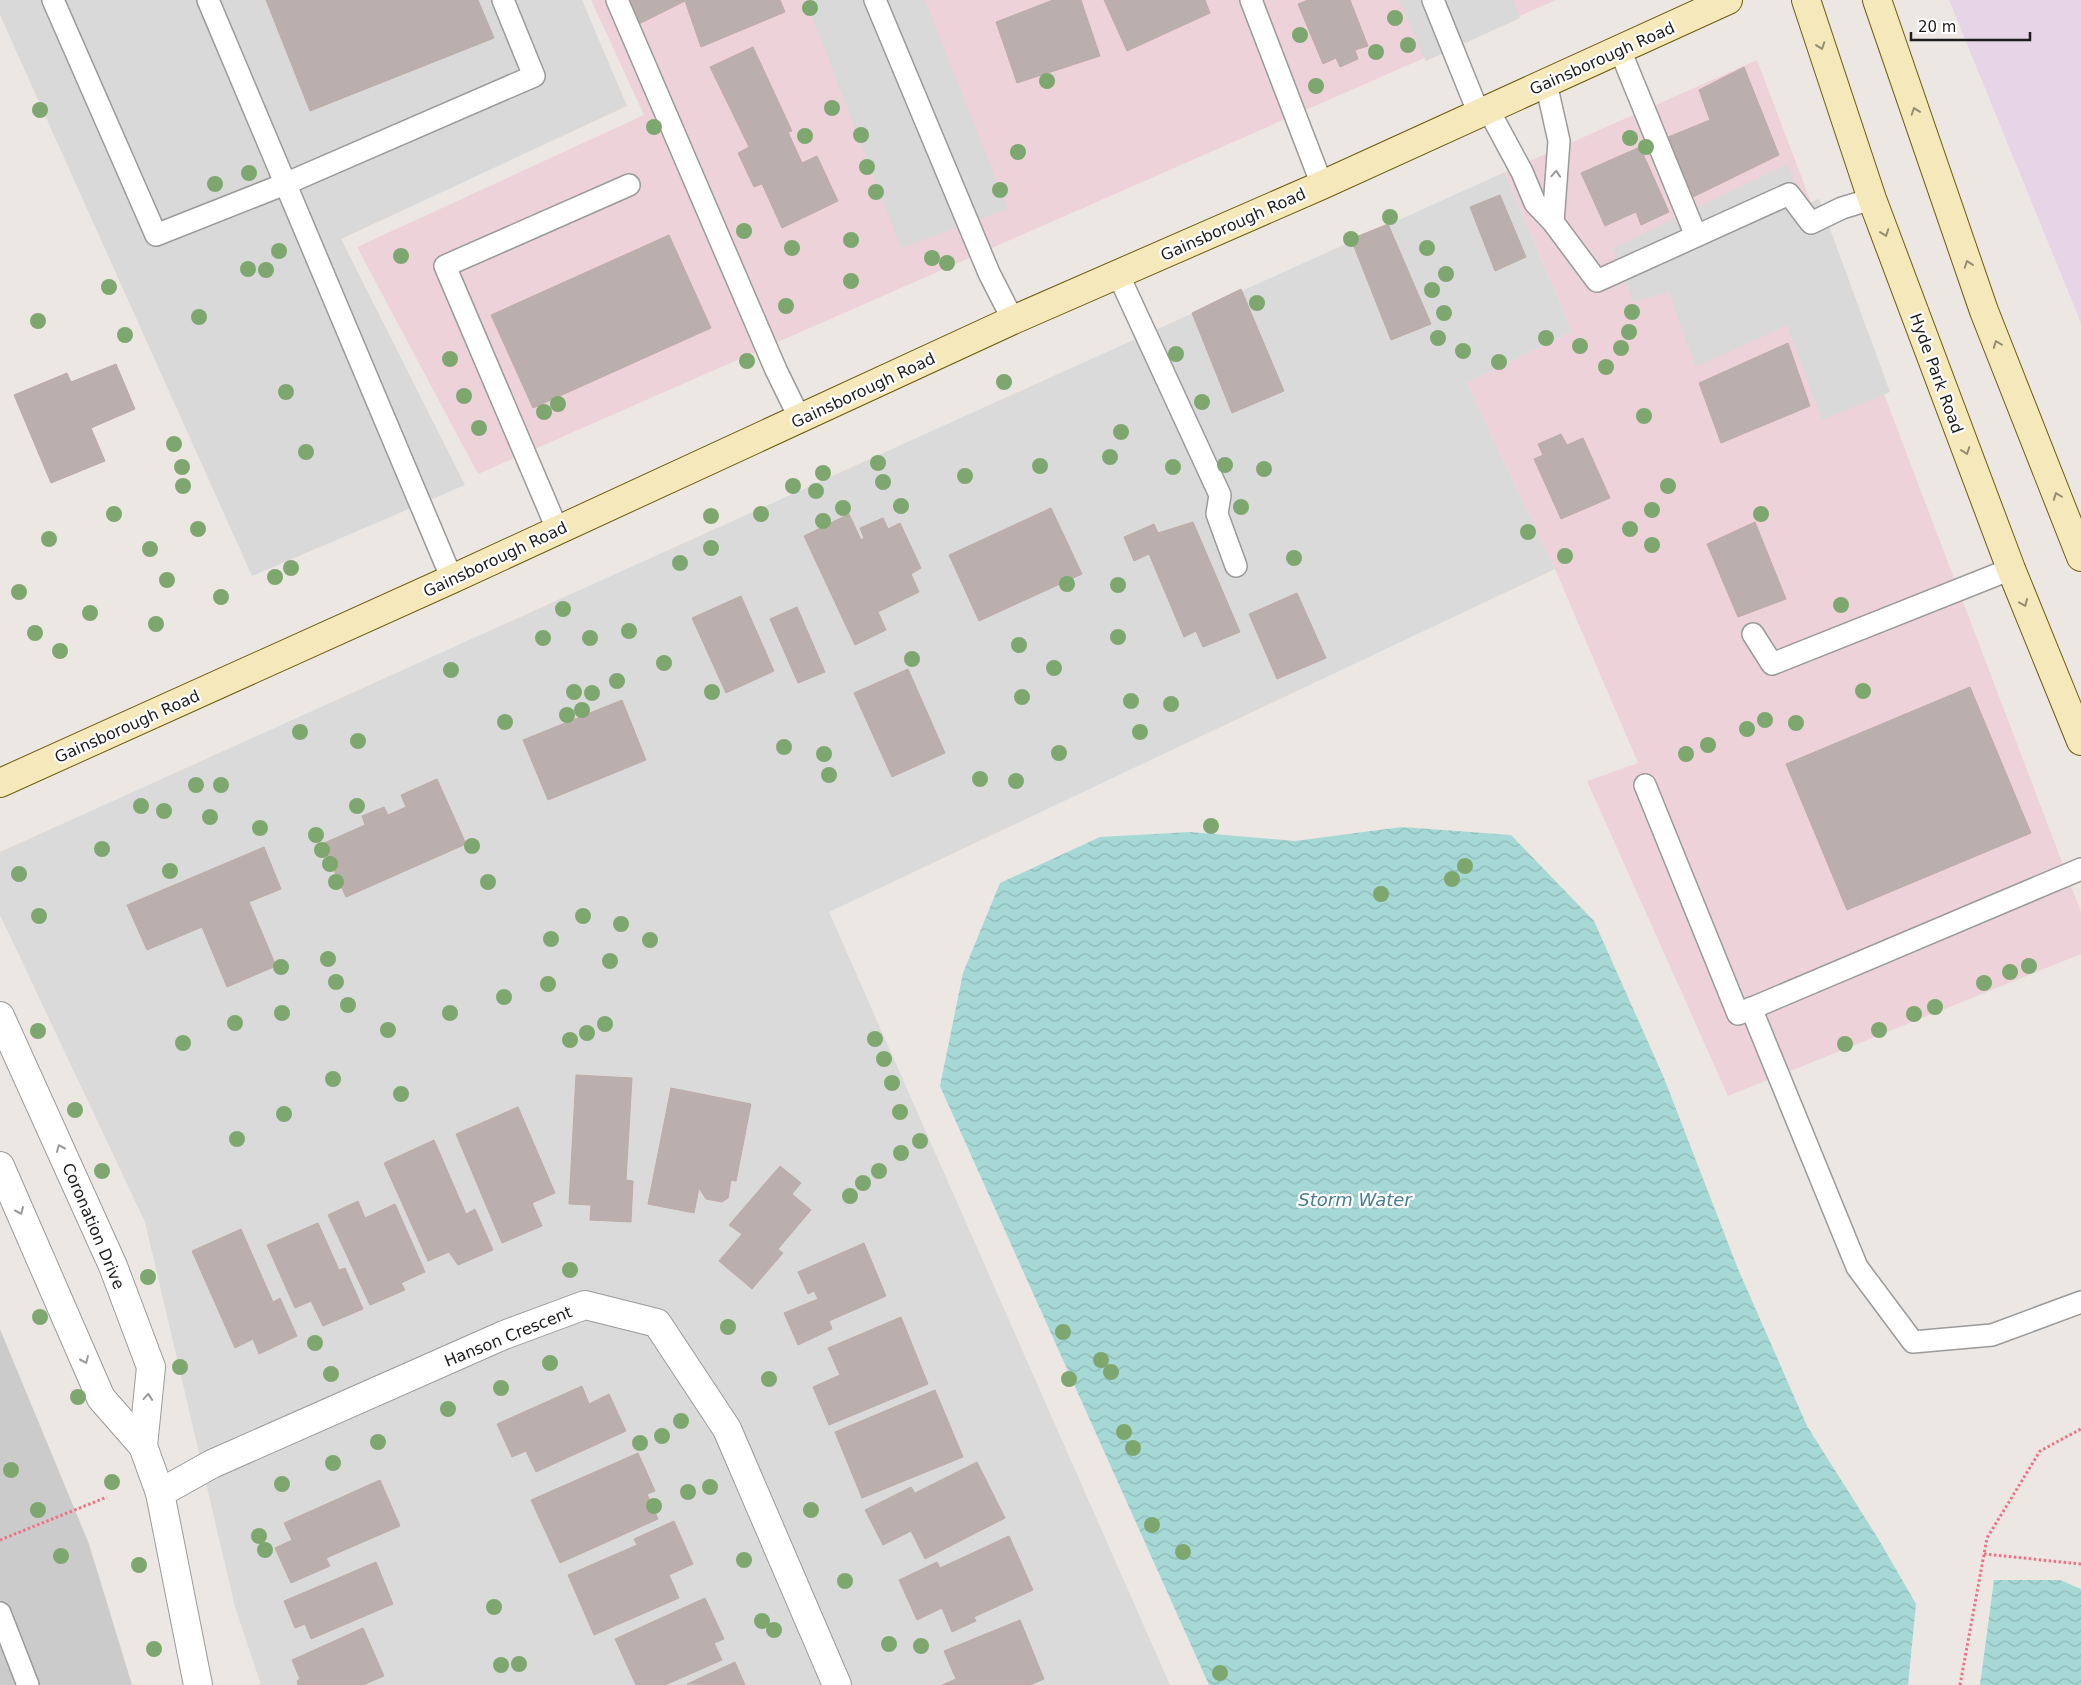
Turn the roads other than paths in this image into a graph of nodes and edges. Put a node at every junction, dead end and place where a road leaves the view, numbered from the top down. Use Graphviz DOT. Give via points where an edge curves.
graph roads {
  1 [pos="53,0"];
  2 [pos="208,0"];
  3 [pos="503,0"];
  4 [pos="617,0"];
  5 [pos="875,0"];
  6 [pos="1251,0"];
  7 [pos="1433,0"];
  8 [pos="1728,0"];
  9 [pos="1806,0"];
  10 [pos="1877,0"];
  11 [pos="1620,50"];
  12 [pos="1546,83"];
  13 [pos="1484,112"];
  14 [pos="286,184"];
  15 [pos="629,185"];
  16 [pos="1322,185"];
  17 [pos="1872,199"];
  18 [pos="1553,222"];
  19 [pos="1696,236"];
  20 [pos="1118,274"];
  21 [pos="1013,320"];
  22 [pos="800,419"];
  23 [pos="558,531"];
  24 [pos="2078,540"];
  25 [pos="1236,566"];
  26 [pos="2010,569"];
  27 [pos="452,579"];
  28 [pos="1753,634"];
  29 [pos="2081,742"];
  30 [pos="0,784"];
  31 [pos="1645,786"];
  32 [pos="2081,869"];
  33 [pos="1751,1008"];
  34 [pos="0,1016"];
  35 [pos="0,1166"];
  36 [pos="2081,1302"];
  37 [pos="143,1446"];
  38 [pos="160,1493"];
  39 [pos="1,1616"];
  40 [pos="28,1685"];
  41 [pos="198,1685"];
  42 [pos="837,1685"];
  1 -- 14 [label="lane" via="156,235"];
  2 -- 14 [label="lane"];
  3 -- 14 [label="lane" via="534,76"];
  4 -- 22 [label="lane"];
  5 -- 21 [label="lane" via="989,274"];
  6 -- 16 [label="lane"];
  7 -- 13 [label="lane"];
  8 -- 11 [label="main road, Gainsborough Road"];
  9 -- 17 [label="main road, Hyde Park Road, one-way"];
  24 -- 10 [label="main road, one-way" via="1984,310"];
  11 -- 12 [label="main road, Gainsborough Road"];
  11 -- 19 [label="lane"];
  12 -- 13 [label="main road, Gainsborough Road"];
  18 -- 12 [label="lane, one-way" via="1558,141"];
  13 -- 16 [label="main road, Gainsborough Road"];
  13 -- 18 [label="lane" via="1522,172 1535,203"];
  14 -- 27 [label="lane"];
  15 -- 23 [label="lane" via="445,266"];
  16 -- 20 [label="main road, Gainsborough Road"];
  17 -- 19 [label="lane" via="1842,208 1811,223 1789,194"];
  17 -- 26 [label="main road, Hyde Park Road, one-way"];
  18 -- 19 [label="lane" via="1597,281"];
  20 -- 21 [label="main road, Gainsborough Road"];
  20 -- 25 [label="lane" via="1220,495 1217,514"];
  21 -- 22 [label="main road, Gainsborough Road"];
  22 -- 23 [label="main road, Gainsborough Road"];
  23 -- 27 [label="main road, Gainsborough Road"];
  26 -- 28 [label="lane" via="1772,664"];
  26 -- 29 [label="main road, Hyde Park Road, one-way"];
  27 -- 30 [label="main road, Gainsborough Road"];
  31 -- 33 [label="lane" via="1738,1014"];
  32 -- 33 [label="lane"];
  33 -- 36 [label="lane" via="1856,1266 1913,1342 1992,1335"];
  37 -- 34 [label="street, Coronation Drive, one-way" via="151,1367 113,1266"];
  35 -- 37 [label="street, Coronation Drive, one-way" via="101,1398"];
  37 -- 38 [label="street, Coronation Drive"];
  38 -- 41 [label="street, Coronation Drive"];
  38 -- 42 [label="street, Hanson Crescent" via="230,1456 504,1335 585,1305 658,1324 726,1429"];
  39 -- 40 [label="lane"];
}
